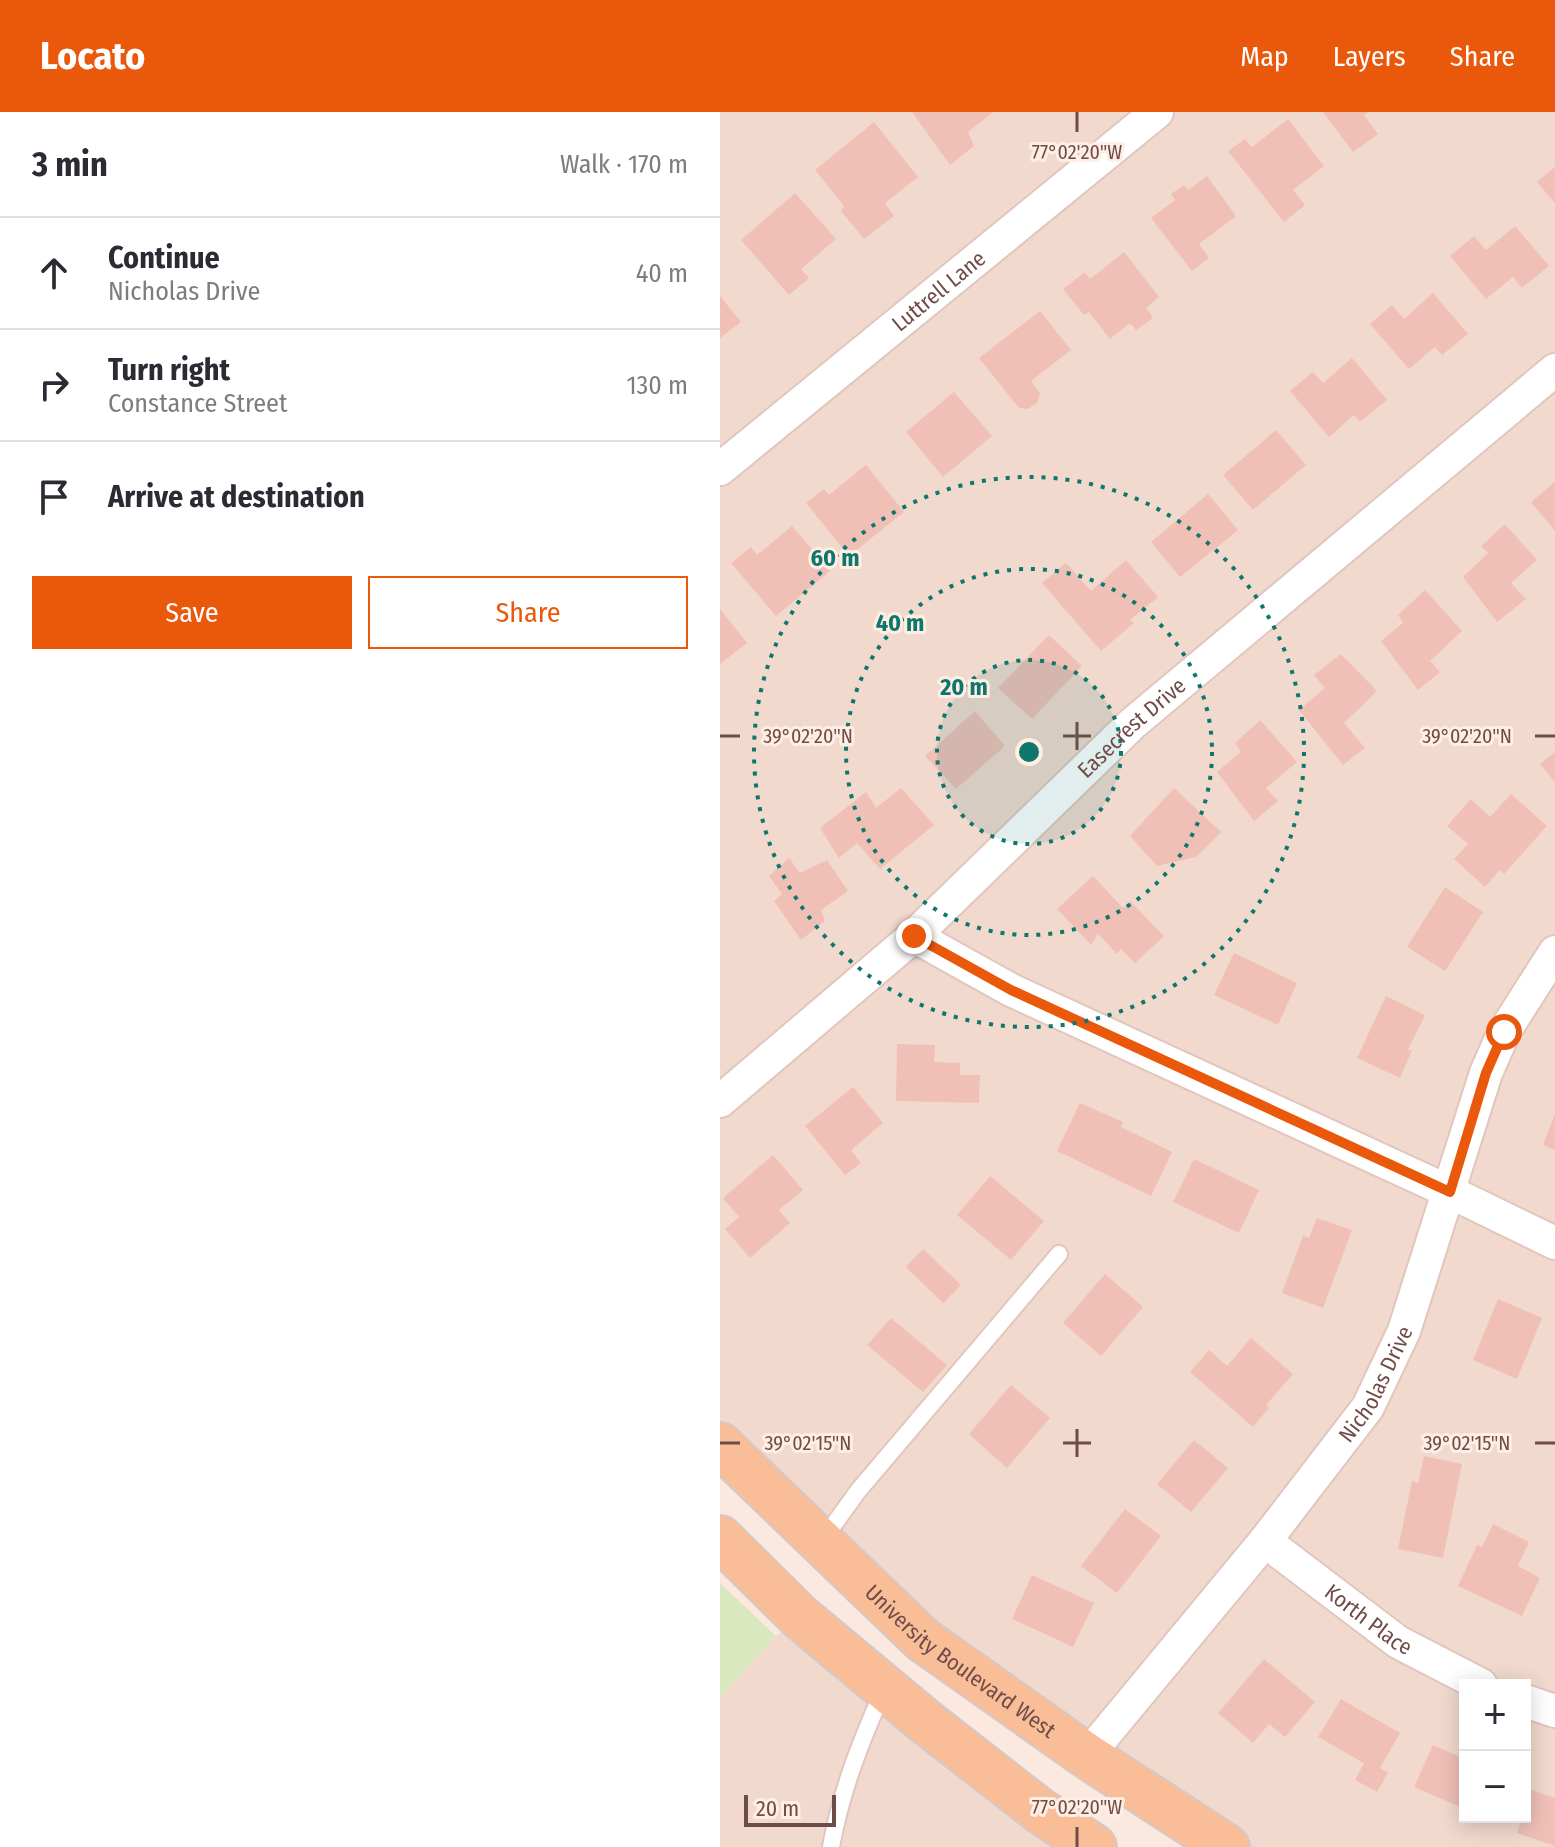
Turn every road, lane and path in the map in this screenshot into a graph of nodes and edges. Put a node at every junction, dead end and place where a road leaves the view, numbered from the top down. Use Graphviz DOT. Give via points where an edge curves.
graph roads {
  1 [pos="1157,112"];
  2 [pos="1555,370"];
  3 [pos="720,469"];
  4 [pos="914,936"];
  5 [pos="1555,952"];
  6 [pos="720,1101"];
  7 [pos="1450,1192"];
  8 [pos="1555,1243"];
  9 [pos="1059,1254"];
  10 [pos="720,1445"];
  11 [pos="720,1538"];
  12 [pos="1265,1541"];
  13 [pos="821,1542"];
  14 [pos="1469,1679"];
  15 [pos="885,1688"];
  16 [pos="1531,1703"];
  17 [pos="1555,1711"];
  18 [pos="1087,1756"];
  19 [pos="831,1847"];
  20 [pos="1094,1847"];
  21 [pos="1227,1847"];
  1 -- 3 [label="street, Luttrell Lane"];
  2 -- 4 [label="street, Easecrest Drive" via="1132,724"];
  4 -- 6 [label="street, Easecrest Drive"];
  4 -- 7 [label="street" via="1011,990"];
  5 -- 7 [label="street, Nicholas Drive" via="1504,1032 1486,1073"];
  7 -- 8 [label="street"];
  7 -- 12 [label="street, Nicholas Drive" via="1404,1331 1368,1407"];
  9 -- 13 [label="lane"];
  10 -- 13 [label="main road, University Boulevard West"];
  11 -- 15 [label="main road" via="800,1617"];
  12 -- 14 [label="street, Korth Place" via="1398,1642"];
  12 -- 18 [label="street, Nicholas Drive"];
  13 -- 18 [label="main road, University Boulevard West" via="923,1640"];
  15 -- 19 [label="lane" via="859,1744"];
  15 -- 20 [label="main road"];
  16 -- 17 [label="street"];
  18 -- 21 [label="main road, University Boulevard West"];
}
